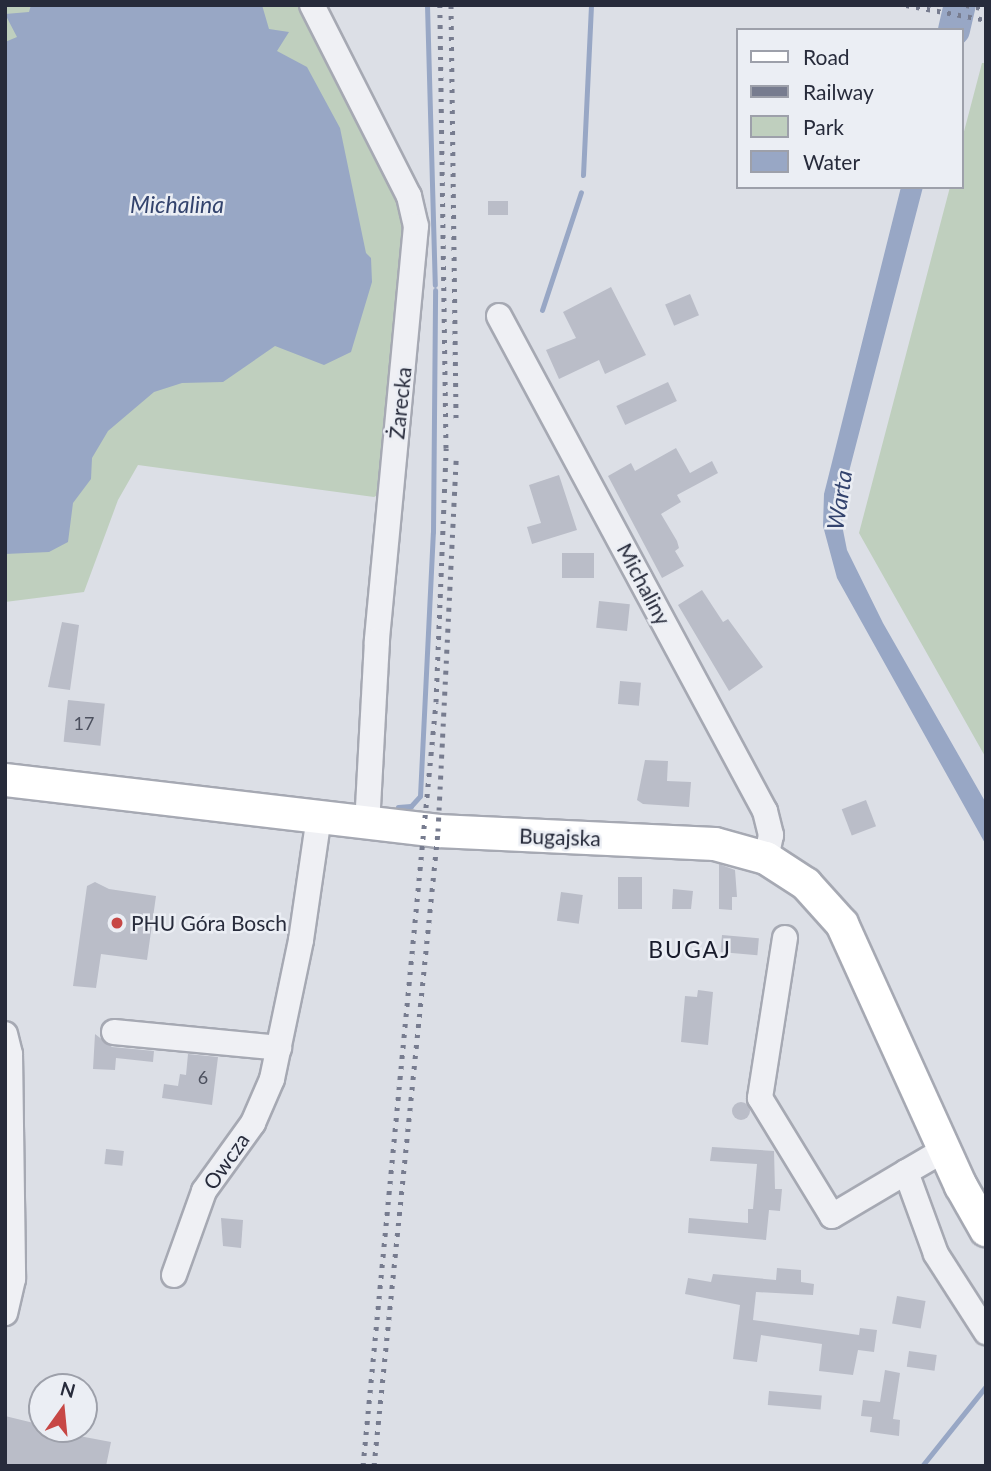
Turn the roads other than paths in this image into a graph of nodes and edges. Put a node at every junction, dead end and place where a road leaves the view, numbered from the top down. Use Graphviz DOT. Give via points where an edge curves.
graph roads {
  1 [pos="312,5"];
  2 [pos="499,316"];
  3 [pos="5,780"];
  4 [pos="319,817"];
  5 [pos="367,823"];
  6 [pos="766,858"];
  7 [pos="785,939"];
  8 [pos="114,1032"];
  9 [pos="5,1034"];
  10 [pos="279,1048"];
  11 [pos="944,1150"];
  12 [pos="906,1172"];
  13 [pos="986,1230"];
  14 [pos="174,1275"];
  15 [pos="5,1313"];
  16 [pos="986,1332"];
  1 -- 5 [label="street, Żarecka" via="405,187 416,226 377,641"];
  2 -- 6 [label="street, Michaliny" via="759,798 771,835"];
  3 -- 4 [label="main road, Bugajska"];
  4 -- 5 [label="main road, Bugajska"];
  4 -- 10 [label="street, Owcza"];
  5 -- 6 [label="main road, Bugajska" via="488,835 715,844"];
  6 -- 11 [label="main road, Bugajska" via="806,884 842,924"];
  7 -- 12 [label="street" via="760,1098 832,1216"];
  8 -- 10 [label="street"];
  9 -- 15 [label="street" via="10,1054 13,1279"];
  10 -- 14 [label="street, Owcza" via="263,1107 204,1191"];
  11 -- 12 [label="street"];
  11 -- 13 [label="main road, Bugajska"];
  12 -- 16 [label="street" via="936,1254"];
}
